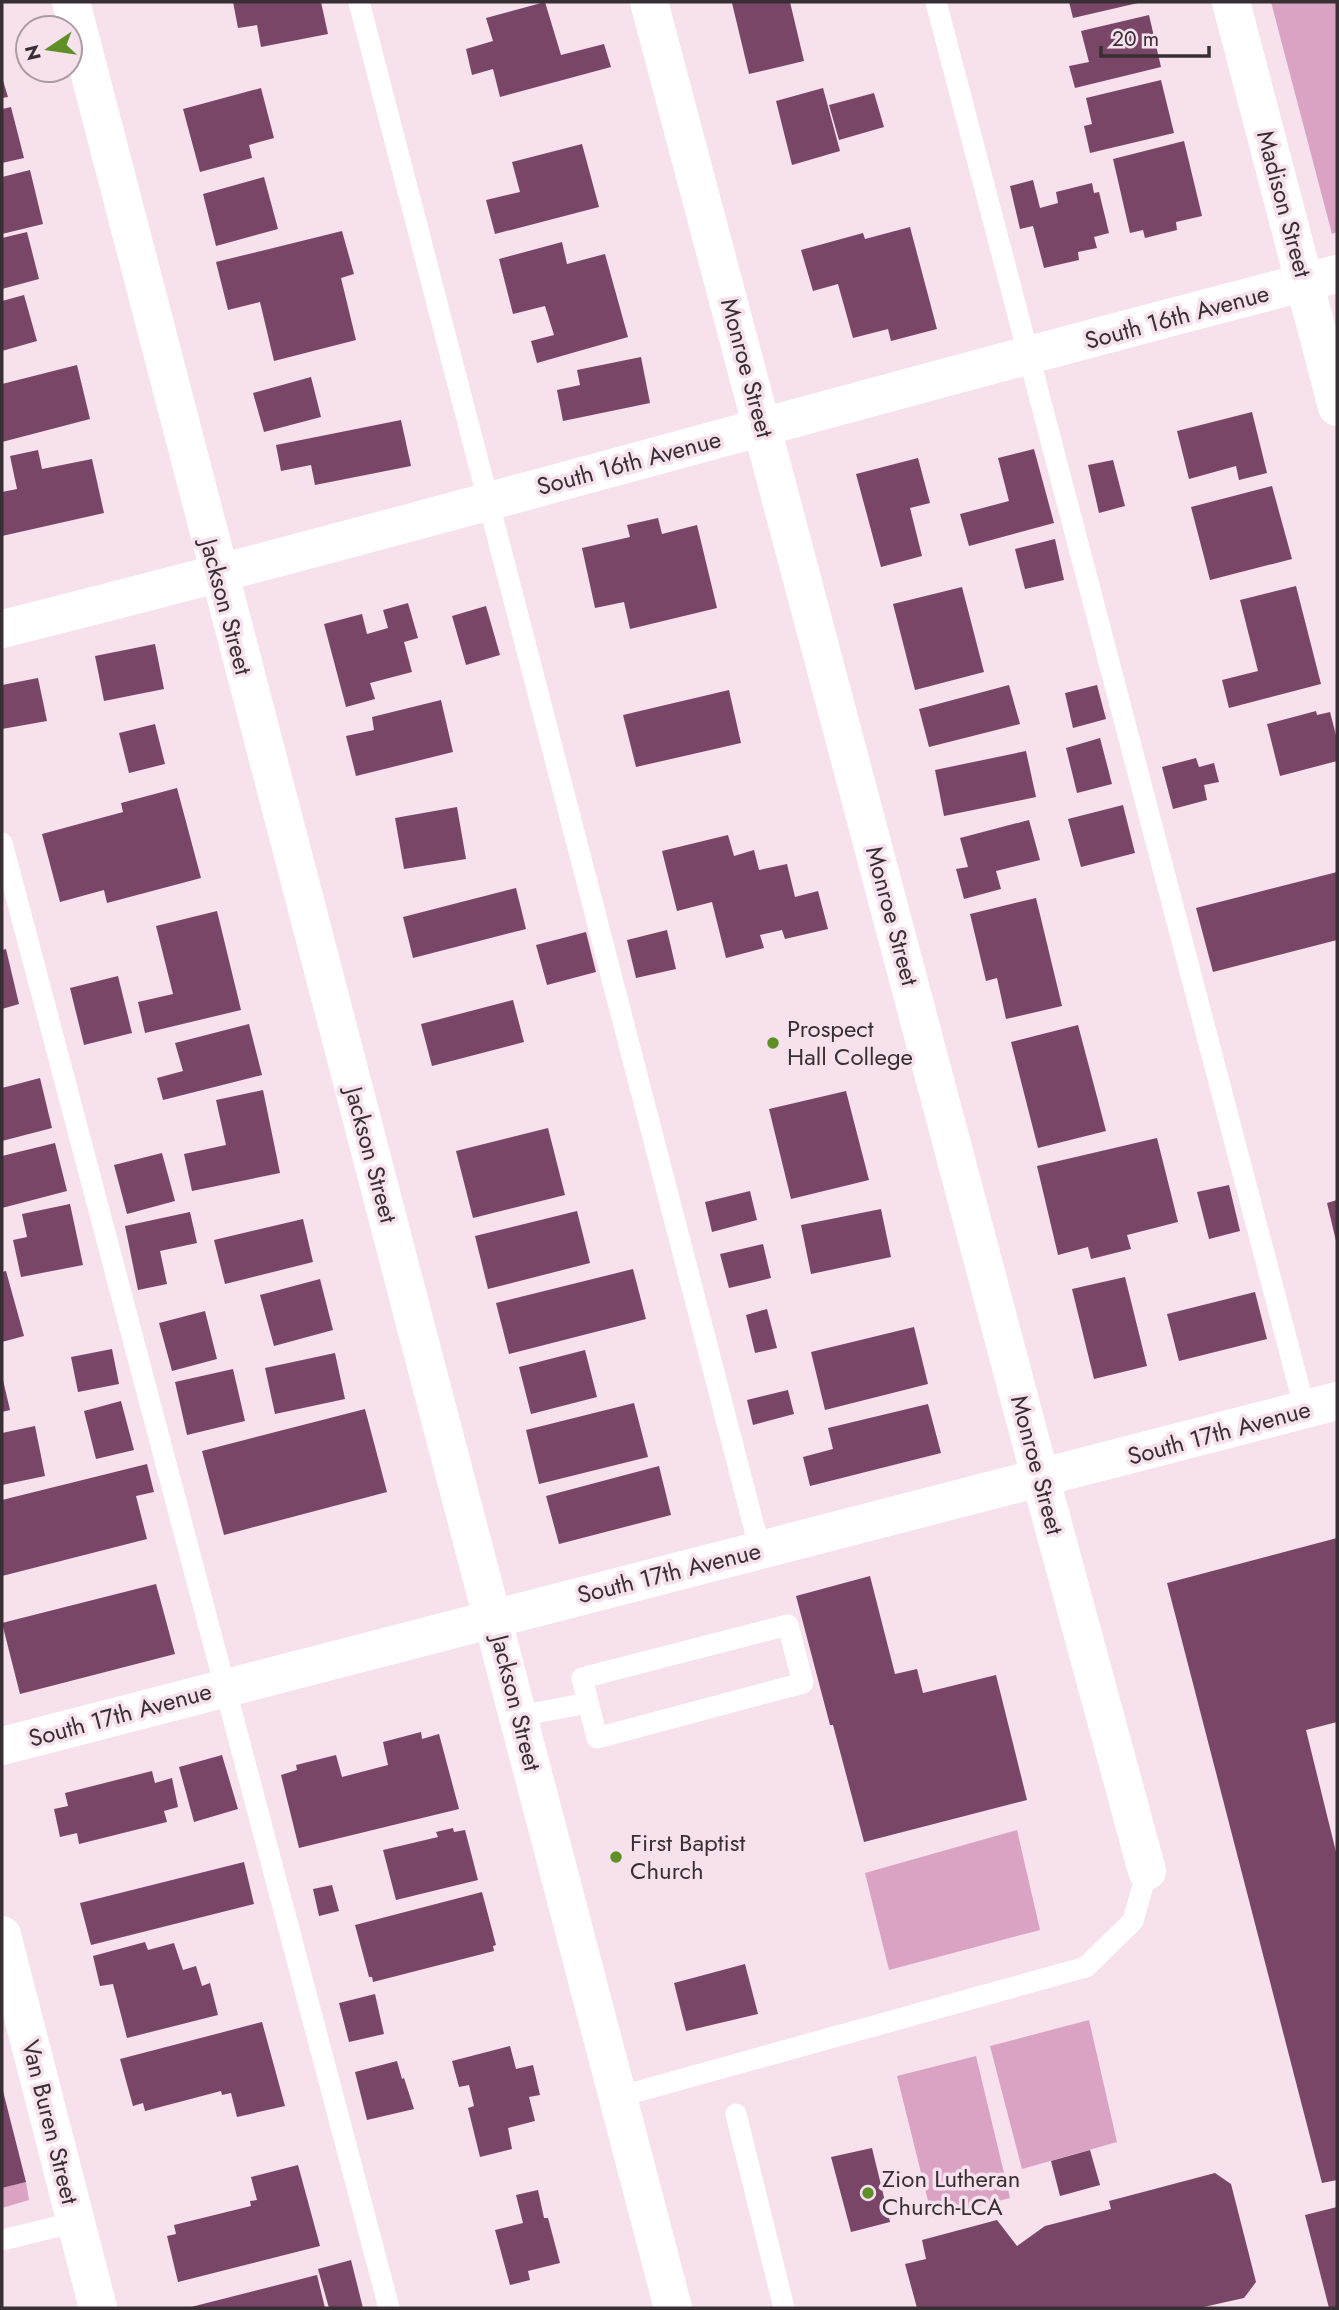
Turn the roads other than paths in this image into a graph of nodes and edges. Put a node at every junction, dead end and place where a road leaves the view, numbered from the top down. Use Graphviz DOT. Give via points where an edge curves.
graph roads {
  1 [pos="71,2"];
  2 [pos="359,2"];
  3 [pos="649,2"];
  4 [pos="936,2"];
  5 [pos="1231,2"];
  6 [pos="1321,279"];
  7 [pos="1027,356"];
  8 [pos="1337,407"];
  9 [pos="763,426"];
  10 [pos="488,502"];
  11 [pos="217,575"];
  12 [pos="2,629"];
  13 [pos="2,843"];
  14 [pos="1321,1405"];
  15 [pos="1041,1480"];
  16 [pos="760,1550"];
  17 [pos="494,1618"];
  18 [pos="223,1688"];
  19 [pos="588,1703"];
  20 [pos="519,1716"];
  21 [pos="2,1746"];
  22 [pos="1147,1871"];
  23 [pos="2,1935"];
  24 [pos="618,2097"];
  25 [pos="736,2114"];
  26 [pos="76,2222"];
  27 [pos="2,2240"];
  28 [pos="98,2308"];
  29 [pos="389,2308"];
  30 [pos="673,2308"];
  31 [pos="784,2308"];
  1 -- 11 [label="street, Jackson Street"];
  2 -- 10 [label="lane"];
  3 -- 9 [label="street, Monroe Street"];
  4 -- 7 [label="lane"];
  5 -- 6 [label="street, Madison Street"];
  6 -- 7 [label="street, South 16th Avenue"];
  6 -- 8 [label="street, Madison Street"];
  7 -- 9 [label="street, South 16th Avenue"];
  7 -- 14 [label="lane"];
  9 -- 10 [label="street, South 16th Avenue"];
  9 -- 15 [label="street, Monroe Street"];
  10 -- 11 [label="street, South 16th Avenue"];
  10 -- 16 [label="lane"];
  11 -- 12 [label="street, South 16th Avenue"];
  11 -- 17 [label="street, Jackson Street"];
  13 -- 18 [label="lane"];
  14 -- 15 [label="street, South 17th Avenue"];
  15 -- 16 [label="street, South 17th Avenue"];
  15 -- 22 [label="street, Monroe Street"];
  16 -- 17 [label="street, South 17th Avenue"];
  17 -- 18 [label="street, South 17th Avenue"];
  17 -- 20 [label="street, Jackson Street"];
  18 -- 21 [label="street, South 17th Avenue"];
  18 -- 29 [label="lane"];
  19 -- 19 [label="lane" via="597,1738 803,1683 788,1625 582,1678"];
  19 -- 20 [label="lane"];
  20 -- 24 [label="street, Jackson Street"];
  22 -- 24 [label="lane" via="1133,1921 1086,1967"];
  23 -- 26 [label="street, Van Buren Street"];
  24 -- 30 [label="street, Jackson Street"];
  25 -- 31 [label="lane"];
  26 -- 27 [label="lane"];
  26 -- 28 [label="street, Van Buren Street"];
}
